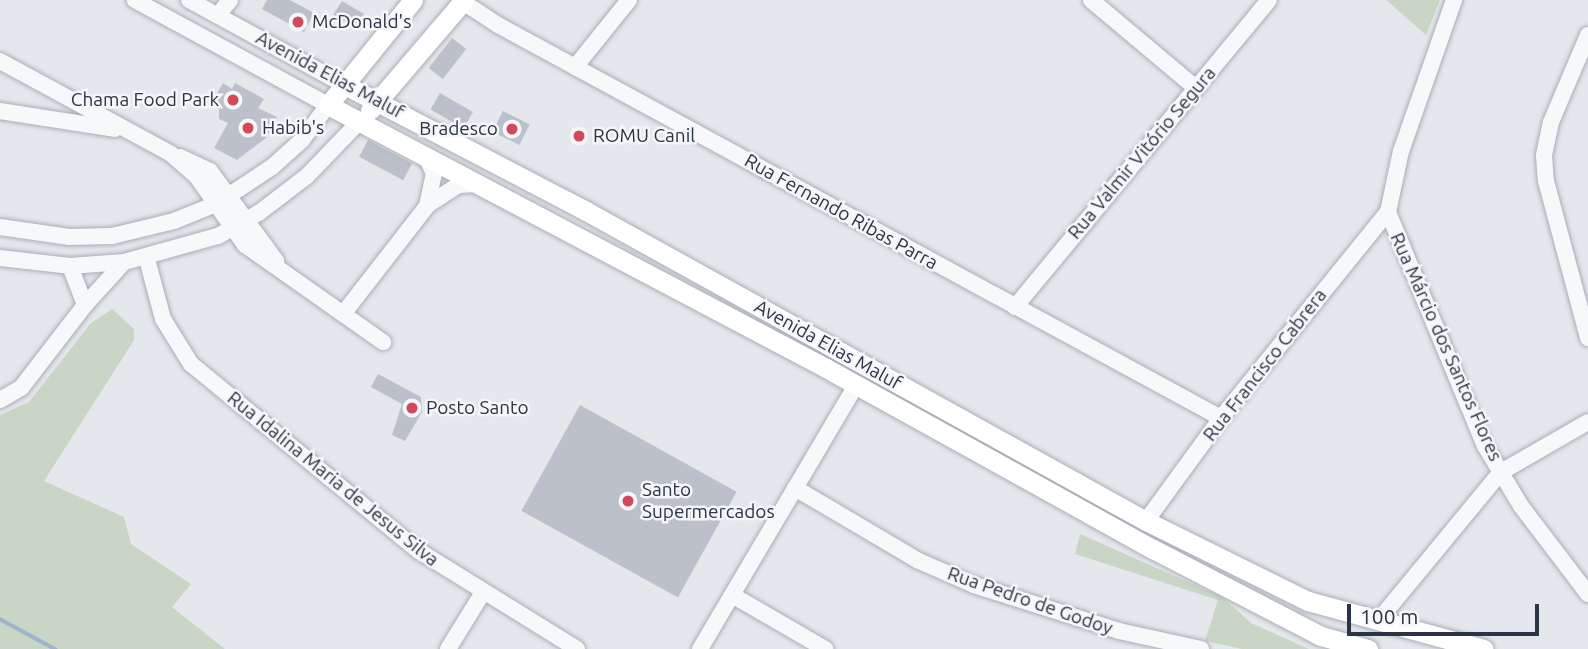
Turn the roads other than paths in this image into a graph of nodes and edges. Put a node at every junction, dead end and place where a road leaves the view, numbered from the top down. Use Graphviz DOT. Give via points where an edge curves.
graph roads {
  1 [pos="135,0"];
  2 [pos="190,0"];
  3 [pos="230,0"];
  4 [pos="414,0"];
  5 [pos="629,0"];
  6 [pos="1091,0"];
  7 [pos="1269,0"];
  8 [pos="1454,0"];
  9 [pos="463,1"];
  10 [pos="218,16"];
  11 [pos="1588,35"];
  12 [pos="0,61"];
  13 [pos="575,67"];
  14 [pos="345,85"];
  15 [pos="1196,88"];
  16 [pos="378,101"];
  17 [pos="328,105"];
  18 [pos="0,111"];
  19 [pos="360,121"];
  20 [pos="128,131"];
  21 [pos="426,156"];
  22 [pos="204,174"];
  23 [pos="250,183"];
  24 [pos="479,184"];
  25 [pos="232,195"];
  26 [pos="513,203"];
  27 [pos="216,204"];
  28 [pos="427,206"];
  29 [pos="586,211"];
  30 [pos="1388,212"];
  31 [pos="196,213"];
  32 [pos="254,217"];
  33 [pos="0,227"];
  34 [pos="224,233"];
  35 [pos="251,241"];
  36 [pos="0,258"];
  37 [pos="147,259"];
  38 [pos="124,262"];
  39 [pos="70,266"];
  40 [pos="85,305"];
  41 [pos="1015,307"];
  42 [pos="343,314"];
  43 [pos="1588,338"];
  44 [pos="383,342"];
  45 [pos="856,385"];
  46 [pos="0,400"];
  47 [pos="1222,418"];
  48 [pos="1588,422"];
  49 [pos="1501,471"];
  50 [pos="795,488"];
  51 [pos="1146,521"];
  52 [pos="1153,549"];
  53 [pos="482,594"];
  54 [pos="1588,594"];
  55 [pos="732,595"];
  56 [pos="1378,621"];
  57 [pos="448,649"];
  58 [pos="577,649"];
  59 [pos="700,649"];
  60 [pos="825,649"];
  61 [pos="1201,649"];
  62 [pos="1368,649"];
  63 [pos="1484,649"];
  1 -- 17 [label="street, Avenida Elias Maluf"];
  2 -- 10 [label="street, Avenida Elias Maluf"];
  3 -- 10 [label="street"];
  4 -- 14 [label="main road"];
  5 -- 13 [label="street"];
  6 -- 15 [label="street"];
  7 -- 15 [label="street, Rua Valmir Vitório Segura"];
  8 -- 30 [label="street, Rua Márcio dos Santos Flores" via="1432,53"];
  9 -- 13 [label="street, Rua Fernando Ribas Parra"];
  9 -- 16 [label="main road"];
  10 -- 14 [label="street, Avenida Elias Maluf"];
  11 -- 43 [label="street" via="1551,122 1544,155 1546,181"];
  12 -- 20 [label="street"];
  13 -- 41 [label="street, Rua Fernando Ribas Parra"];
  14 -- 16 [label="main road, Avenida Elias Maluf"];
  14 -- 17 [label="main road"];
  15 -- 41 [label="street, Rua Valmir Vitório Segura"];
  16 -- 19 [label="main road"];
  16 -- 29 [label="main road, Avenida Elias Maluf"];
  17 -- 19 [label="main road, Avenida Elias Maluf"];
  17 -- 23 [label="street" via="302,140"];
  18 -- 20 [label="street"];
  19 -- 21 [label="main road, Avenida Elias Maluf"];
  19 -- 32 [label="street" via="307,176"];
  20 -- 22 [label="street"];
  21 -- 24 [label="main road, Avenida Elias Maluf"];
  21 -- 28 [label="street" via="435,174"];
  22 -- 23 [label="street"];
  22 -- 25 [label="street"];
  22 -- 27 [label="street"];
  22 -- 31 [label="street"];
  23 -- 25 [label="street"];
  24 -- 26 [label="main road, Avenida Elias Maluf"];
  24 -- 28 [label="street" via="458,185"];
  25 -- 27 [label="street"];
  25 -- 32 [label="street"];
  26 -- 29 [label="main road" via="531,191"];
  26 -- 45 [label="main road, Avenida Elias Maluf"];
  27 -- 31 [label="street"];
  27 -- 34 [label="street"];
  28 -- 42 [label="street"];
  29 -- 51 [label="main road, Avenida Elias Maluf"];
  30 -- 47 [label="street, Rua Francisco Cabrera"];
  30 -- 49 [label="street, Rua Márcio dos Santos Flores" via="1436,334 1485,446"];
  31 -- 33 [label="street" via="112,236 69,237"];
  32 -- 34 [label="street"];
  32 -- 35 [label="street"];
  34 -- 35 [label="street"];
  34 -- 37 [label="street"];
  35 -- 42 [label="street"];
  36 -- 39 [label="street"];
  37 -- 38 [label="street"];
  37 -- 53 [label="street, Rua Idalina Maria de Jesus Silva" via="163,319 191,364 369,513"];
  38 -- 39 [label="street"];
  38 -- 40 [label="street"];
  39 -- 40 [label="street"];
  40 -- 46 [label="street" via="21,388"];
  41 -- 47 [label="street, Rua Fernando Ribas Parra"];
  42 -- 44 [label="street"];
  45 -- 50 [label="street"];
  45 -- 52 [label="main road, Avenida Elias Maluf"];
  47 -- 51 [label="street, Rua Francisco Cabrera"];
  48 -- 49 [label="street"];
  49 -- 54 [label="street, Rua Márcio dos Santos Flores" via="1521,506"];
  49 -- 56 [label="street"];
  50 -- 55 [label="street"];
  50 -- 61 [label="street, Rua Pedro de Godoy" via="919,561 974,585 1119,631"];
  51 -- 52 [label="main road"];
  51 -- 56 [label="main road, Avenida Elias Maluf" via="1308,601"];
  52 -- 62 [label="main road, Avenida Elias Maluf" via="1321,636"];
  53 -- 57 [label="street"];
  53 -- 58 [label="street, Rua Idalina Maria de Jesus Silva"];
  55 -- 59 [label="street"];
  55 -- 60 [label="street"];
  56 -- 63 [label="main road, Avenida Elias Maluf"];
}
